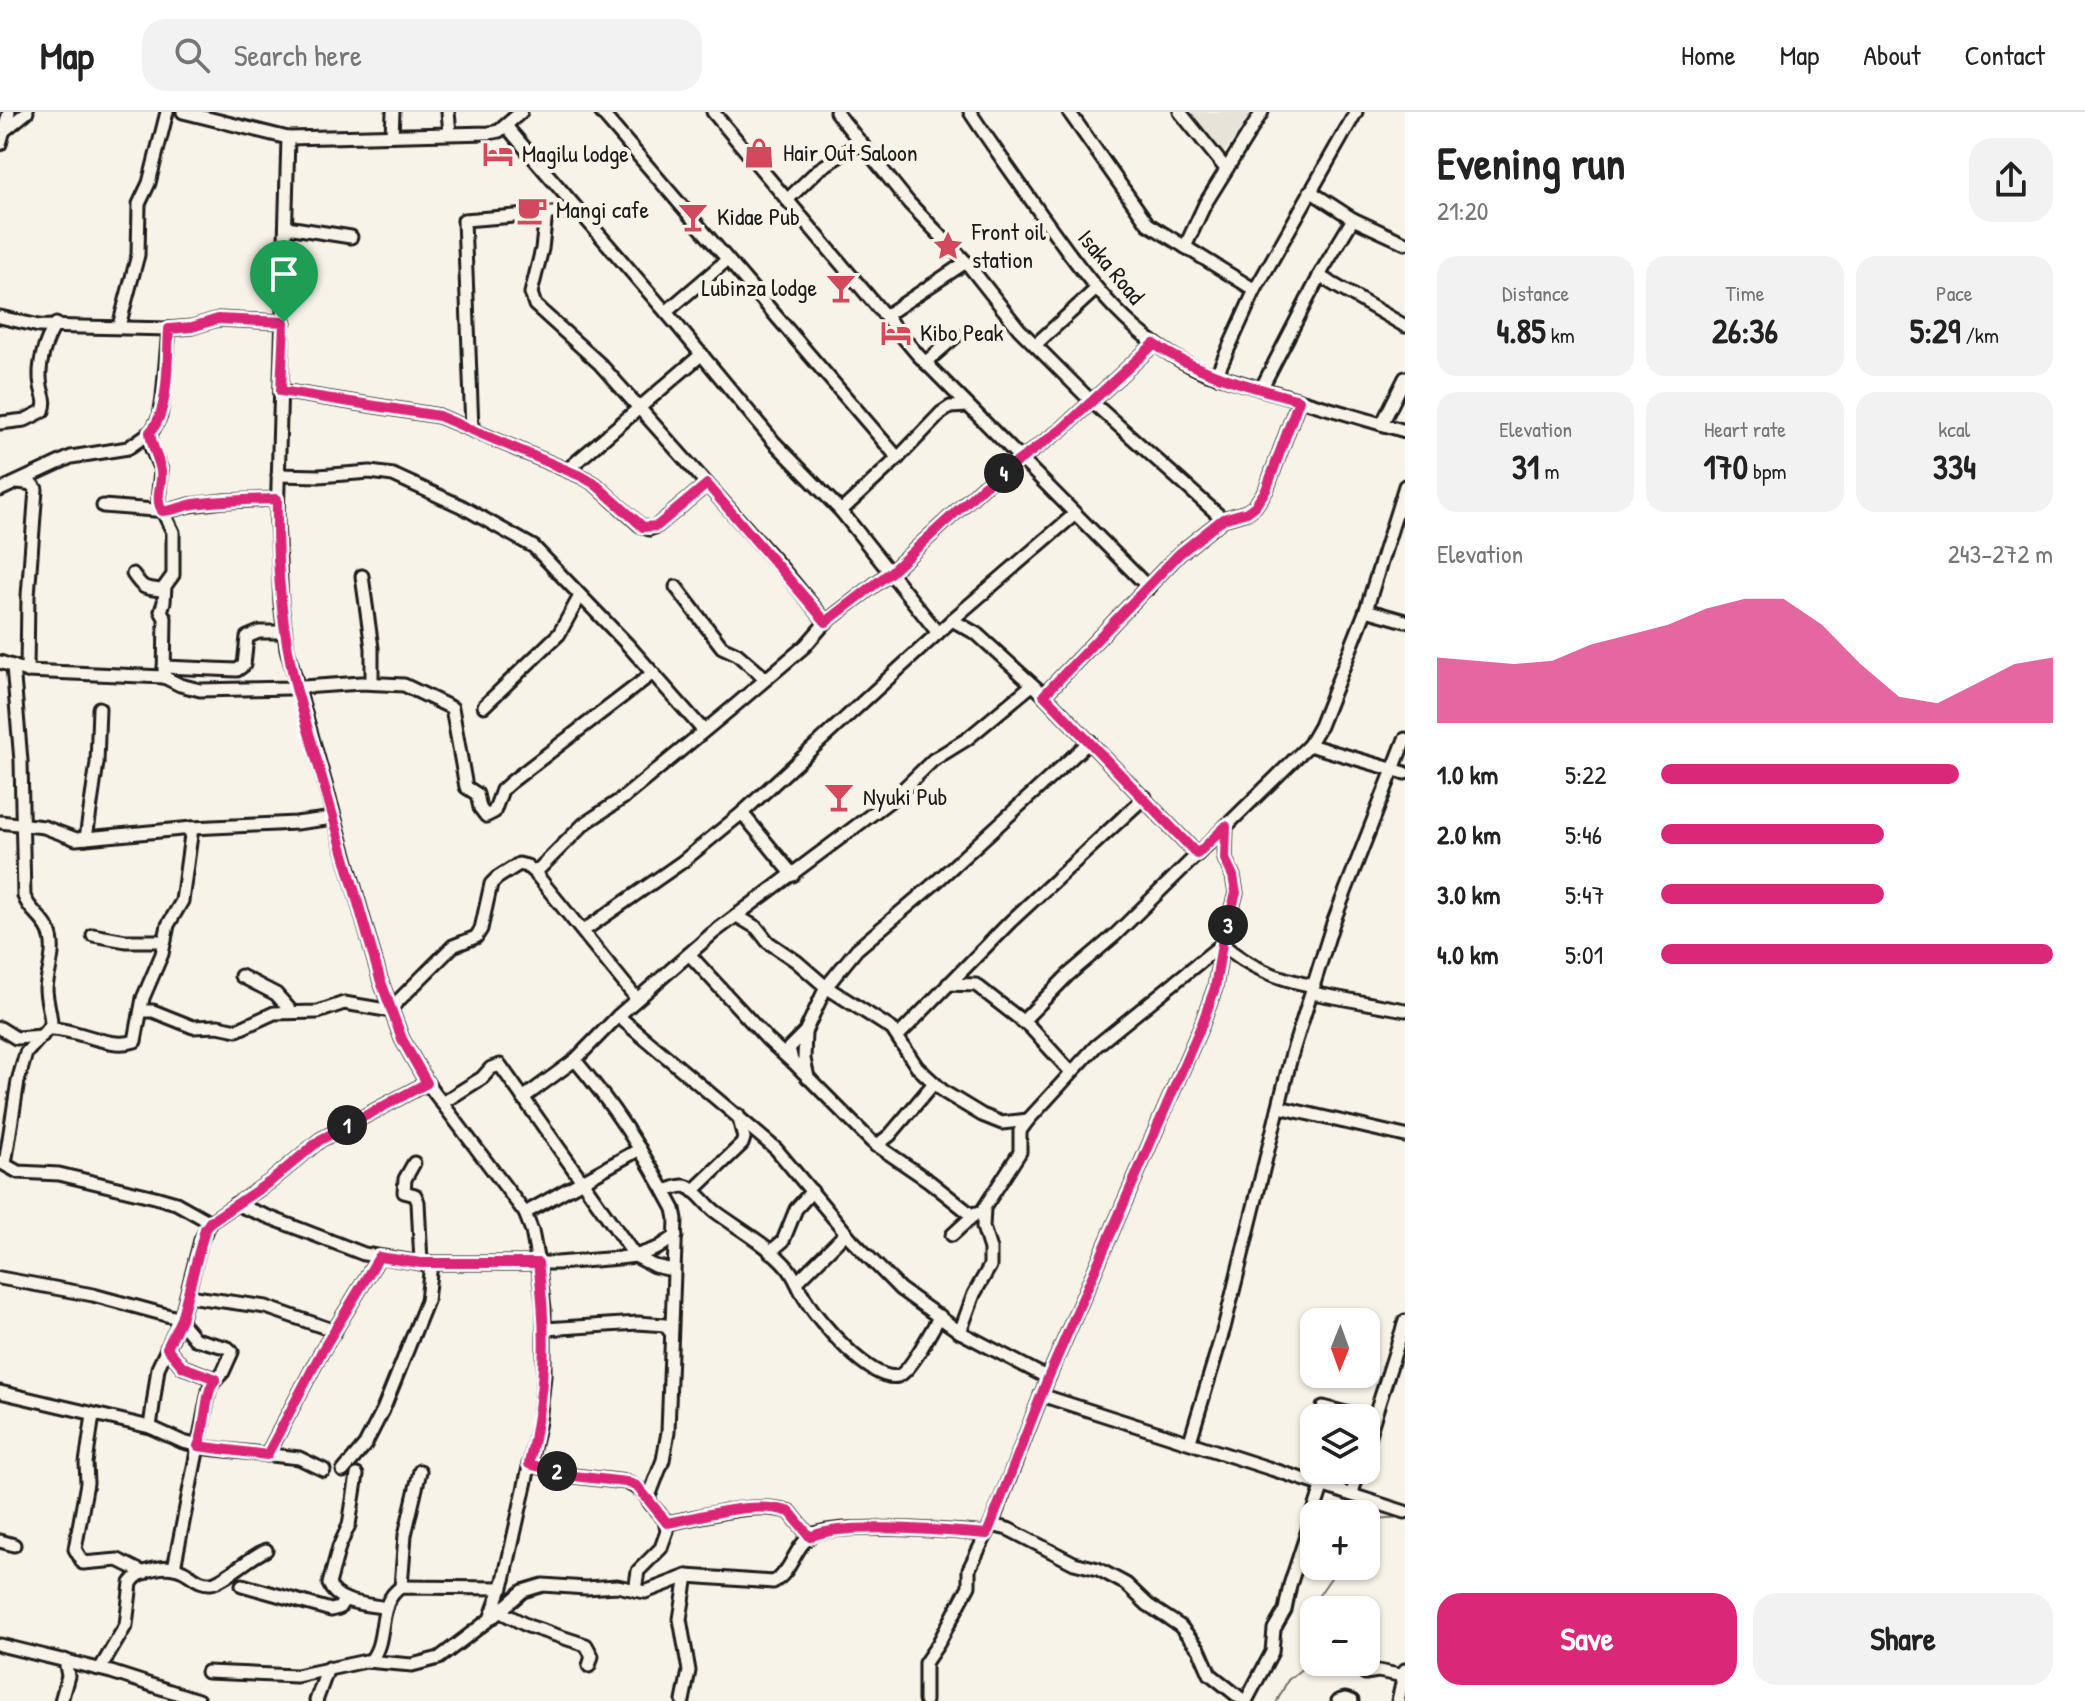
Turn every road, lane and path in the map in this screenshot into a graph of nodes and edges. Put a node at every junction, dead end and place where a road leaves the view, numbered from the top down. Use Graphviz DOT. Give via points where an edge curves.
graph roads {
  1 [pos="9,112"];
  2 [pos="27,112"];
  3 [pos="167,112"];
  4 [pos="183,112"];
  5 [pos="239,112"];
  6 [pos="393,112"];
  7 [pos="448,112"];
  8 [pos="521,112"];
  9 [pos="601,112"];
  10 [pos="713,112"];
  11 [pos="836,112"];
  12 [pos="970,112"];
  13 [pos="1069,112"];
  14 [pos="1180,112"];
  15 [pos="1262,112"];
  16 [pos="1352,113"];
  17 [pos="208,115"];
  18 [pos="506,126"];
  19 [pos="244,127"];
  20 [pos="2,133"];
  21 [pos="450,133"];
  22 [pos="392,135"];
  23 [pos="288,138"];
  24 [pos="861,142"];
  25 [pos="0,144"];
  26 [pos="1226,169"];
  27 [pos="1310,191"];
  28 [pos="787,200"];
  29 [pos="578,211"];
  30 [pos="546,213"];
  31 [pos="1353,219"];
  32 [pos="287,227"];
  33 [pos="351,237"];
  34 [pos="1401,239"];
  35 [pos="1185,247"];
  36 [pos="727,260"];
  37 [pos="966,262"];
  38 [pos="1319,276"];
  39 [pos="1095,290"];
  40 [pos="1255,290"];
  41 [pos="666,312"];
  42 [pos="885,316"];
  43 [pos="0,317"];
  44 [pos="284,322"];
  45 [pos="56,324"];
  46 [pos="119,326"];
  47 [pos="1405,326"];
  48 [pos="169,329"];
  49 [pos="956,336"];
  50 [pos="1154,344"];
  51 [pos="1035,345"];
  52 [pos="702,354"];
  53 [pos="925,363"];
  54 [pos="1216,376"];
  55 [pos="1405,378"];
  56 [pos="1261,389"];
  57 [pos="281,391"];
  58 [pos="1090,400"];
  59 [pos="1299,400"];
  60 [pos="968,406"];
  61 [pos="640,408"];
  62 [pos="0,423"];
  63 [pos="1382,424"];
  64 [pos="472,429"];
  65 [pos="1405,431"];
  66 [pos="150,432"];
  67 [pos="898,458"];
  68 [pos="1023,460"];
  69 [pos="567,470"];
  70 [pos="278,475"];
  71 [pos="19,482"];
  72 [pos="707,484"];
  73 [pos="1405,486"];
  74 [pos="0,490"];
  75 [pos="277,499"];
  76 [pos="103,506"];
  77 [pos="162,511"];
  78 [pos="841,511"];
  79 [pos="1075,514"];
  80 [pos="1223,519"];
  81 [pos="891,572"];
  82 [pos="133,574"];
  83 [pos="362,576"];
  84 [pos="676,587"];
  85 [pos="1149,588"];
  86 [pos="163,590"];
  87 [pos="580,596"];
  88 [pos="1366,610"];
  89 [pos="952,620"];
  90 [pos="1405,621"];
  91 [pos="826,622"];
  92 [pos="284,632"];
  93 [pos="938,633"];
  94 [pos="0,662"];
  95 [pos="13,666"];
  96 [pos="201,669"];
  97 [pos="27,671"];
  98 [pos="164,672"];
  99 [pos="653,673"];
  100 [pos="766,679"];
  101 [pos="372,683"];
  102 [pos="1032,685"];
  103 [pos="296,688"];
  104 [pos="200,690"];
  105 [pos="1044,695"];
  106 [pos="484,706"];
  107 [pos="99,708"];
  108 [pos="703,730"];
  109 [pos="1405,739"];
  110 [pos="1090,741"];
  111 [pos="1309,745"];
  112 [pos="1399,772"];
  113 [pos="1145,797"];
  114 [pos="742,813"];
  115 [pos="334,818"];
  116 [pos="0,822"];
  117 [pos="21,824"];
  118 [pos="1226,826"];
  119 [pos="192,828"];
  120 [pos="86,838"];
  121 [pos="1197,854"];
  122 [pos="535,873"];
  123 [pos="793,875"];
  124 [pos="737,916"];
  125 [pos="583,931"];
  126 [pos="93,935"];
  127 [pos="165,941"];
  128 [pos="1222,944"];
  129 [pos="689,954"];
  130 [pos="241,976"];
  131 [pos="948,984"];
  132 [pos="826,987"];
  133 [pos="1313,989"];
  134 [pos="637,999"];
  135 [pos="392,1010"];
  136 [pos="1405,1010"];
  137 [pos="141,1011"];
  138 [pos="292,1012"];
  139 [pos="618,1016"];
  140 [pos="1022,1022"];
  141 [pos="0,1028"];
  142 [pos="46,1032"];
  143 [pos="805,1032"];
  144 [pos="898,1036"];
  145 [pos="575,1060"];
  146 [pos="792,1061"];
  147 [pos="1071,1072"];
  148 [pos="808,1078"];
  149 [pos="427,1083"];
  150 [pos="934,1083"];
  151 [pos="523,1098"];
  152 [pos="442,1103"];
  153 [pos="1279,1107"];
  154 [pos="738,1115"];
  155 [pos="1028,1120"];
  156 [pos="1405,1136"];
  157 [pos="876,1146"];
  158 [pos="640,1149"];
  159 [pos="2,1163"];
  160 [pos="414,1163"];
  161 [pos="582,1180"];
  162 [pos="665,1191"];
  163 [pos="693,1191"];
  164 [pos="812,1191"];
  165 [pos="235,1204"];
  166 [pos="985,1204"];
  167 [pos="525,1213"];
  168 [pos="973,1216"];
  169 [pos="210,1222"];
  170 [pos="846,1233"];
  171 [pos="952,1235"];
  172 [pos="676,1236"];
  173 [pos="770,1252"];
  174 [pos="635,1256"];
  175 [pos="379,1257"];
  176 [pos="426,1263"];
  177 [pos="538,1263"];
  178 [pos="673,1270"];
  179 [pos="0,1278"];
  180 [pos="797,1282"];
  181 [pos="188,1296"];
  182 [pos="940,1316"];
  183 [pos="181,1320"];
  184 [pos="1405,1321"];
  185 [pos="545,1329"];
  186 [pos="335,1331"];
  187 [pos="960,1332"];
  188 [pos="672,1333"];
  189 [pos="167,1348"];
  190 [pos="1048,1378"];
  191 [pos="216,1379"];
  192 [pos="0,1394"];
  193 [pos="1041,1395"];
  194 [pos="1378,1404"];
  195 [pos="93,1415"];
  196 [pos="150,1427"];
  197 [pos="1190,1441"];
  198 [pos="198,1446"];
  199 [pos="267,1455"];
  200 [pos="529,1464"];
  201 [pos="324,1470"];
  202 [pos="343,1471"];
  203 [pos="420,1471"];
  204 [pos="357,1475"];
  205 [pos="1300,1477"];
  206 [pos="1323,1484"];
  207 [pos="1355,1484"];
  208 [pos="1352,1493"];
  209 [pos="648,1499"];
  210 [pos="1405,1512"];
  211 [pos="667,1523"];
  212 [pos="989,1529"];
  213 [pos="810,1537"];
  214 [pos="0,1541"];
  215 [pos="14,1545"];
  216 [pos="266,1550"];
  217 [pos="174,1568"];
  218 [pos="144,1573"];
  219 [pos="687,1576"];
  220 [pos="242,1585"];
  221 [pos="401,1587"];
  222 [pos="502,1588"];
  223 [pos="635,1590"];
  224 [pos="345,1599"];
  225 [pos="386,1608"];
  226 [pos="495,1615"];
  227 [pos="0,1645"];
  228 [pos="65,1660"];
  229 [pos="370,1661"];
  230 [pos="589,1666"];
  231 [pos="328,1668"];
  232 [pos="100,1669"];
  233 [pos="1380,1671"];
  234 [pos="207,1672"];
  235 [pos="1404,1672"];
  236 [pos="1401,1693"];
  237 [pos="198,1700"];
  238 [pos="61,1701"];
  239 [pos="316,1701"];
  240 [pos="683,1701"];
  241 [pos="925,1701"];
  242 [pos="1245,1701"];
  243 [pos="1338,1701"];
  244 [pos="1352,1701"];
  1 -- 20 [label="street"];
  2 -- 20 [label="street"];
  3 -- 46 [label="street" via="139,204 138,255"];
  4 -- 17 [label="street"];
  5 -- 19 [label="street"];
  6 -- 22 [label="street"];
  7 -- 21 [label="street"];
  8 -- 18 [label="street"];
  9 -- 36 [label="street"];
  10 -- 28 [label="street"];
  11 -- 24 [label="street"];
  12 -- 39 [label="street, Isaka Road"];
  13 -- 35 [label="street" via="1148,224"];
  14 -- 26 [label="street"];
  15 -- 26 [label="street"];
  16 -- 27 [label="street"];
  17 -- 19 [label="street"];
  18 -- 21 [label="street" via="489,133"];
  18 -- 29 [label="street"];
  19 -- 23 [label="street"];
  20 -- 25 [label="street"];
  21 -- 22 [label="street"];
  22 -- 23 [label="street"];
  23 -- 32 [label="street"];
  24 -- 28 [label="street" via="818,170"];
  24 -- 37 [label="street" via="909,203"];
  26 -- 35 [label="street"];
  27 -- 31 [label="street"];
  27 -- 40 [label="street"];
  28 -- 42 [label="street"];
  29 -- 30 [label="street"];
  29 -- 41 [label="street"];
  30 -- 61 [label="street" via="532,300"];
  30 -- 64 [label="street" via="464,220"];
  31 -- 34 [label="street"];
  31 -- 38 [label="street"];
  32 -- 33 [label="street"];
  32 -- 44 [label="street"];
  35 -- 40 [label="street"];
  36 -- 41 [label="street"];
  36 -- 67 [label="street"];
  37 -- 42 [label="street"];
  37 -- 51 [label="street"];
  38 -- 47 [label="street"];
  38 -- 56 [label="street"];
  39 -- 50 [label="street, Isaka Road"];
  39 -- 51 [label="street"];
  40 -- 54 [label="street"];
  41 -- 52 [label="street"];
  42 -- 53 [label="street"];
  43 -- 45 [label="street" via="39,326"];
  44 -- 48 [label="street" via="218,319"];
  44 -- 57 [label="street"];
  45 -- 46 [label="street"];
  45 -- 62 [label="street" via="44,351 43,411"];
  46 -- 48 [label="street"];
  48 -- 66 [label="street" via="162,406"];
  49 -- 53 [label="street"];
  50 -- 54 [label="street, Isaka Road"];
  50 -- 58 [label="street"];
  51 -- 58 [label="street"];
  52 -- 61 [label="street"];
  52 -- 78 [label="street" via="774,442"];
  53 -- 60 [label="street"];
  54 -- 56 [label="street, Isaka Road"];
  55 -- 63 [label="street"];
  56 -- 59 [label="street, Isaka Road"];
  57 -- 64 [label="street" via="439,416"];
  57 -- 70 [label="street"];
  58 -- 68 [label="street"];
  58 -- 80 [label="street"];
  59 -- 63 [label="street, Isaka Road"];
  59 -- 80 [label="street" via="1266,490 1247,512"];
  60 -- 67 [label="street" via="941,413"];
  60 -- 68 [label="street"];
  61 -- 69 [label="street"];
  61 -- 72 [label="street"];
  63 -- 65 [label="street, Isaka Road"];
  64 -- 69 [label="street"];
  66 -- 71 [label="street" via="128,448 71,457"];
  66 -- 77 [label="street" via="161,470"];
  67 -- 78 [label="street"];
  68 -- 79 [label="street"];
  68 -- 81 [label="street" via="984,486"];
  69 -- 72 [label="street" via="595,484 649,529"];
  70 -- 75 [label="street"];
  70 -- 87 [label="street" via="393,475 534,547"];
  71 -- 74 [label="street"];
  71 -- 97 [label="street" via="36,489"];
  72 -- 91 [label="street"];
  73 -- 88 [label="street"];
  75 -- 77 [label="street"];
  75 -- 92 [label="street"];
  76 -- 77 [label="street"];
  77 -- 86 [label="street" via="173,532 174,570"];
  78 -- 81 [label="street"];
  79 -- 85 [label="street"];
  79 -- 89 [label="street"];
  80 -- 85 [label="street" via="1179,554"];
  81 -- 91 [label="street"];
  81 -- 93 [label="street"];
  82 -- 86 [label="street" via="144,588"];
  83 -- 101 [label="street"];
  84 -- 100 [label="street" via="722,647"];
  85 -- 105 [label="street"];
  86 -- 98 [label="street"];
  87 -- 99 [label="street"];
  87 -- 106 [label="street" via="559,634"];
  88 -- 90 [label="street"];
  88 -- 111 [label="street"];
  89 -- 93 [label="street"];
  89 -- 102 [label="street" via="977,634"];
  91 -- 100 [label="street"];
  92 -- 96 [label="street" via="247,637 240,670"];
  92 -- 103 [label="street"];
  93 -- 114 [label="street"];
  94 -- 95 [label="street"];
  95 -- 97 [label="street"];
  95 -- 117 [label="street"];
  96 -- 98 [label="street"];
  96 -- 104 [label="street"];
  97 -- 98 [label="street"];
  98 -- 104 [label="street" via="180,685"];
  99 -- 101 [label="street" via="502,790 494,812 486,816 477,794 466,787 451,706 409,686"];
  99 -- 108 [label="street"];
  100 -- 108 [label="street"];
  101 -- 103 [label="street"];
  102 -- 105 [label="street"];
  102 -- 123 [label="street"];
  103 -- 104 [label="street"];
  103 -- 115 [label="street"];
  105 -- 110 [label="street"];
  107 -- 120 [label="street"];
  108 -- 122 [label="street" via="584,824"];
  109 -- 112 [label="street"];
  110 -- 113 [label="street"];
  110 -- 132 [label="street" via="857,949"];
  111 -- 112 [label="street"];
  111 -- 118 [label="street"];
  112 -- 133 [label="street" via="1333,923"];
  113 -- 121 [label="street"];
  113 -- 131 [label="street"];
  114 -- 123 [label="street"];
  114 -- 125 [label="street"];
  115 -- 119 [label="street"];
  115 -- 135 [label="street"];
  116 -- 117 [label="street"];
  117 -- 120 [label="street"];
  117 -- 142 [label="street" via="24,896 52,941"];
  118 -- 121 [label="street"];
  118 -- 128 [label="street" via="1225,859 1236,893"];
  119 -- 120 [label="street"];
  119 -- 127 [label="street" via="185,891"];
  121 -- 140 [label="street"];
  122 -- 125 [label="street"];
  122 -- 135 [label="street" via="519,864 497,878 478,935 453,946"];
  123 -- 124 [label="street"];
  124 -- 129 [label="street"];
  124 -- 132 [label="street"];
  125 -- 134 [label="street"];
  126 -- 127 [label="street"];
  127 -- 137 [label="street"];
  128 -- 133 [label="street" via="1244,963"];
  128 -- 147 [label="street"];
  128 -- 190 [label="street" via="1202,1024"];
  129 -- 134 [label="street"];
  129 -- 146 [label="street"];
  130 -- 138 [label="street" via="271,990"];
  131 -- 140 [label="street" via="976,985"];
  131 -- 144 [label="street"];
  132 -- 143 [label="street"];
  132 -- 144 [label="street"];
  133 -- 136 [label="street"];
  133 -- 153 [label="street"];
  134 -- 139 [label="street"];
  135 -- 138 [label="street" via="344,1003 318,1012"];
  135 -- 149 [label="street"];
  137 -- 138 [label="street" via="193,1027 237,1030 274,1013"];
  137 -- 142 [label="street" via="132,1043"];
  139 -- 145 [label="street"];
  139 -- 154 [label="street"];
  140 -- 147 [label="street"];
  141 -- 142 [label="street" via="16,1038"];
  142 -- 159 [label="street" via="26,1053"];
  143 -- 146 [label="street" via="790,1046"];
  143 -- 148 [label="street"];
  144 -- 150 [label="street"];
  145 -- 151 [label="street"];
  145 -- 158 [label="street"];
  146 -- 148 [label="street"];
  147 -- 155 [label="street"];
  148 -- 157 [label="street"];
  149 -- 152 [label="street"];
  149 -- 165 [label="street" via="320,1140"];
  150 -- 155 [label="street" via="982,1115 1006,1123"];
  150 -- 157 [label="street"];
  151 -- 152 [label="street" via="498,1065"];
  151 -- 161 [label="street"];
  152 -- 167 [label="street"];
  153 -- 156 [label="street"];
  153 -- 197 [label="street"];
  154 -- 163 [label="street" via="742,1144"];
  154 -- 164 [label="street"];
  155 -- 166 [label="street" via="1020,1131 1020,1152"];
  157 -- 168 [label="street"];
  158 -- 161 [label="street"];
  158 -- 162 [label="street"];
  159 -- 169 [label="street" via="18,1172 67,1175 155,1197"];
  160 -- 176 [label="street" via="404,1192 418,1202"];
  161 -- 167 [label="street"];
  161 -- 174 [label="street"];
  162 -- 163 [label="street" via="685,1186"];
  162 -- 172 [label="street" via="674,1209"];
  163 -- 173 [label="street"];
  164 -- 170 [label="street"];
  164 -- 173 [label="street" via="796,1209 783,1241"];
  165 -- 169 [label="street"];
  165 -- 175 [label="street"];
  166 -- 168 [label="street"];
  166 -- 187 [label="street" via="990,1266"];
  167 -- 177 [label="street"];
  168 -- 171 [label="street"];
  169 -- 181 [label="street"];
  170 -- 180 [label="street"];
  170 -- 182 [label="street" via="900,1289"];
  172 -- 174 [label="street"];
  172 -- 178 [label="street"];
  173 -- 180 [label="street"];
  174 -- 177 [label="street"];
  174 -- 178 [label="street"];
  175 -- 176 [label="street"];
  175 -- 186 [label="street"];
  176 -- 177 [label="street"];
  176 -- 202 [label="street" via="427,1301 383,1410 365,1445"];
  177 -- 185 [label="street"];
  178 -- 188 [label="street"];
  179 -- 183 [label="street" via="93,1295"];
  180 -- 182 [label="street" via="806,1301 850,1352 887,1376 906,1371"];
  181 -- 183 [label="street"];
  181 -- 186 [label="street" via="266,1307"];
  182 -- 187 [label="street"];
  183 -- 189 [label="street"];
  183 -- 191 [label="street" via="200,1341 231,1349"];
  184 -- 194 [label="street"];
  185 -- 188 [label="street" via="638,1323 665,1325"];
  185 -- 200 [label="street" via="543,1392"];
  186 -- 199 [label="street"];
  187 -- 190 [label="street"];
  188 -- 209 [label="street" via="665,1448"];
  189 -- 191 [label="street" via="183,1367"];
  189 -- 196 [label="street" via="158,1368"];
  190 -- 193 [label="street"];
  191 -- 198 [label="street"];
  192 -- 195 [label="street"];
  193 -- 197 [label="street"];
  193 -- 212 [label="street"];
  195 -- 196 [label="street"];
  195 -- 218 [label="street" via="75,1549 83,1563 118,1560"];
  196 -- 198 [label="street"];
  197 -- 205 [label="street"];
  198 -- 199 [label="street"];
  198 -- 217 [label="street"];
  199 -- 201 [label="street" via="299,1458"];
  200 -- 209 [label="street" via="626,1482"];
  200 -- 222 [label="street"];
  203 -- 221 [label="street" via="405,1535"];
  204 -- 224 [label="street" via="349,1525 329,1584"];
  206 -- 208 [label="street"];
  206 -- 242 [label="street" via="1285,1610 1274,1629 1272,1652"];
  207 -- 208 [label="street"];
  208 -- 210 [label="street"];
  209 -- 211 [label="street"];
  211 -- 213 [label="street" via="767,1508 790,1512"];
  211 -- 223 [label="street" via="665,1542 638,1571"];
  212 -- 213 [label="street" via="834,1529"];
  212 -- 241 [label="street" via="969,1569 969,1586 925,1663"];
  212 -- 242 [label="street" via="1008,1529 1126,1584 1180,1626 1210,1674"];
  213 -- 219 [label="street" via="773,1582"];
  214 -- 215 [label="street"];
  216 -- 217 [label="street" via="216,1582 200,1581"];
  217 -- 218 [label="street"];
  218 -- 232 [label="street" via="132,1580 126,1625"];
  219 -- 223 [label="street" via="648,1591"];
  219 -- 240 [label="street" via="680,1619 689,1671"];
  220 -- 224 [label="street" via="331,1610"];
  221 -- 222 [label="street"];
  221 -- 225 [label="street"];
  222 -- 226 [label="street"];
  223 -- 226 [label="street" via="543,1585 523,1591"];
  224 -- 225 [label="street"];
  225 -- 229 [label="street" via="381,1641"];
  226 -- 229 [label="street" via="439,1658 400,1665"];
  226 -- 230 [label="street" via="589,1647"];
  227 -- 228 [label="street"];
  228 -- 232 [label="street"];
  228 -- 238 [label="street" via="68,1676"];
  229 -- 231 [label="street"];
  231 -- 234 [label="street" via="296,1676"];
  231 -- 239 [label="street"];
  232 -- 237 [label="street"];
  233 -- 235 [label="street"];
  235 -- 236 [label="street"];
  243 -- 244 [label="street"];
}
